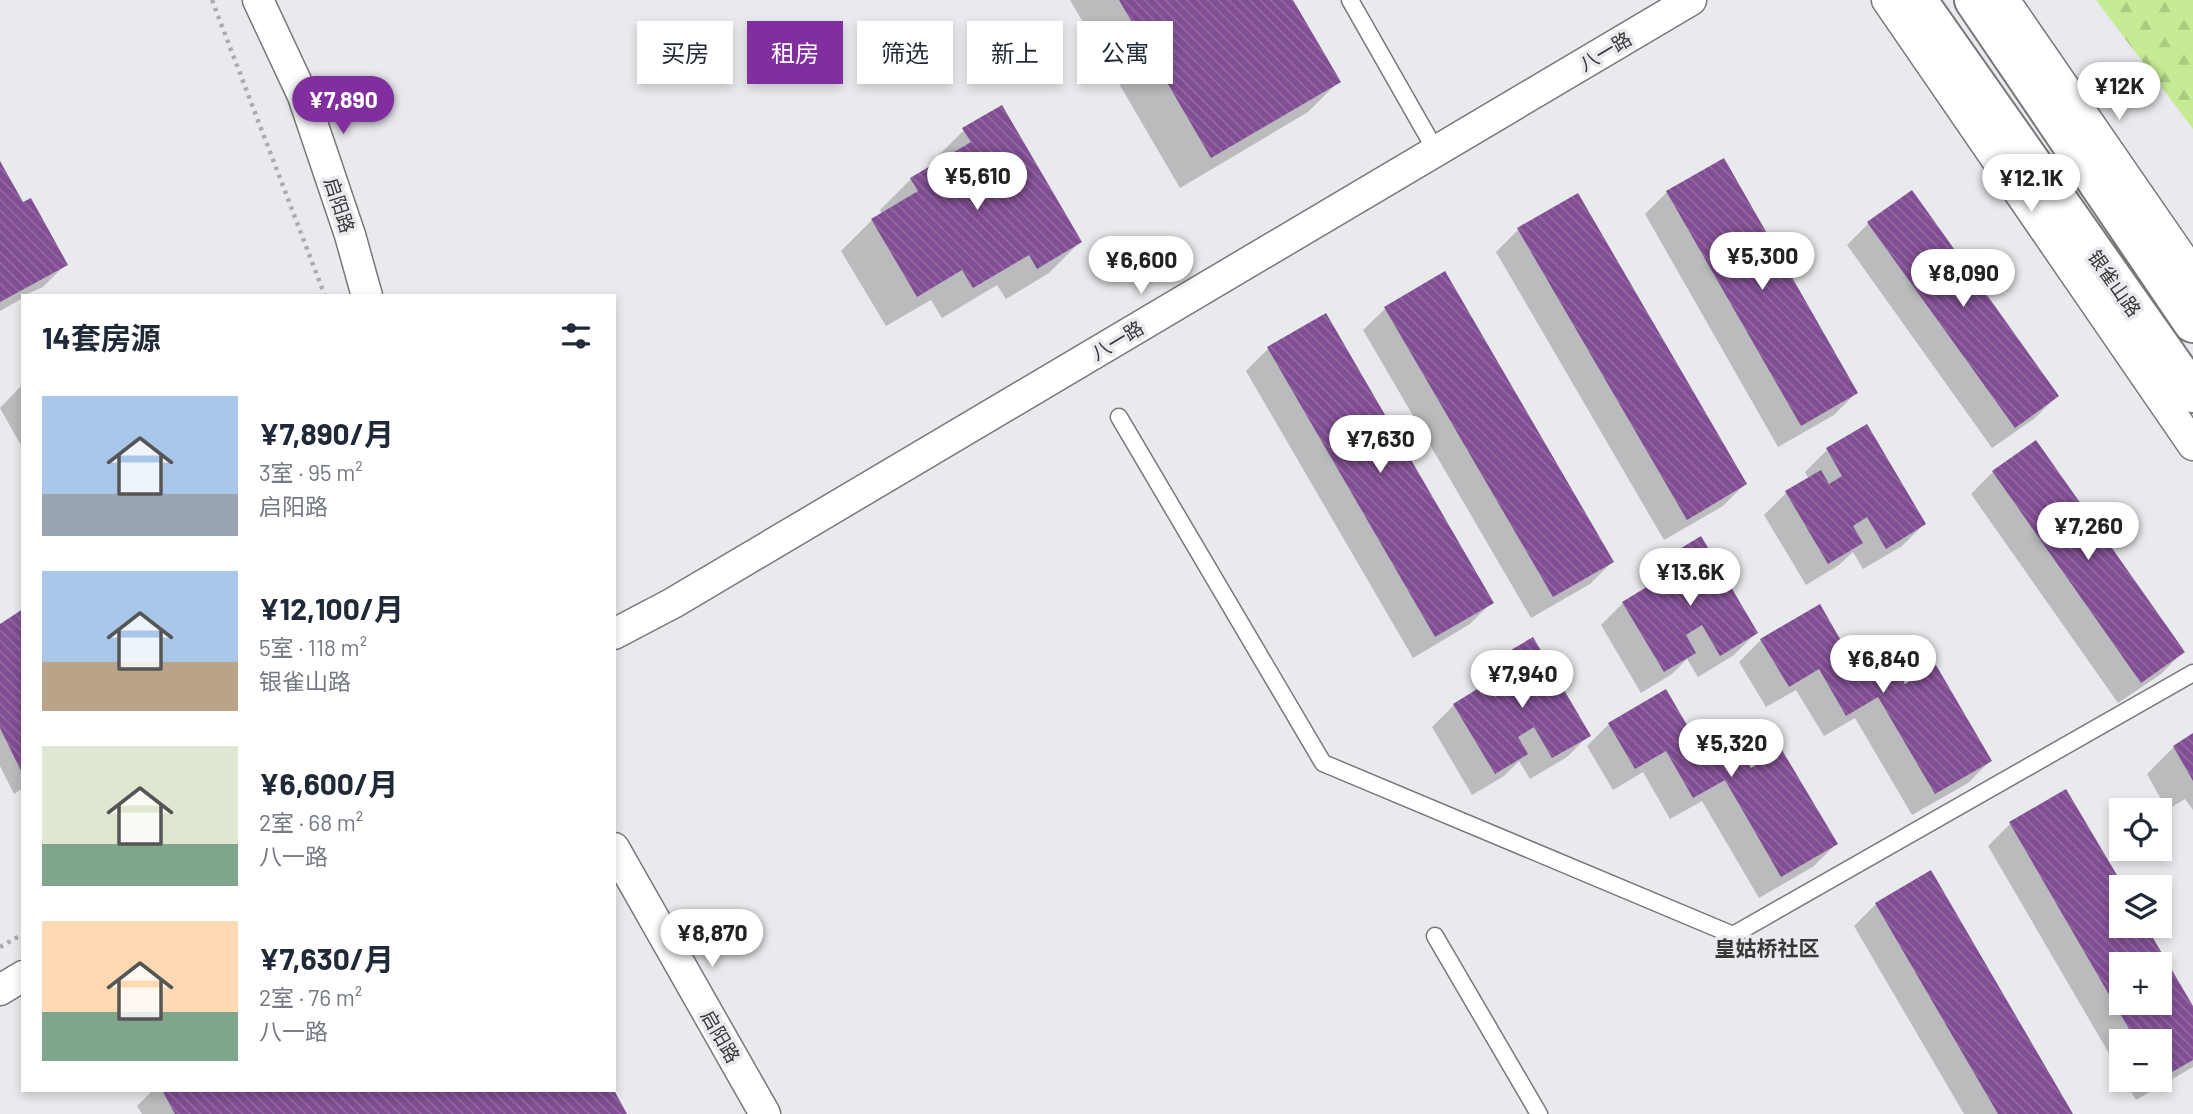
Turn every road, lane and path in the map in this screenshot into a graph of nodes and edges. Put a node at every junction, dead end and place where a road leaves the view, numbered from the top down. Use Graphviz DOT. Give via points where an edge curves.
graph roads {
  1 [pos="212,0"];
  2 [pos="258,0"];
  3 [pos="1350,0"];
  4 [pos="1691,0"];
  5 [pos="1886,0"];
  6 [pos="1917,0"];
  7 [pos="1974,0"];
  8 [pos="2004,0"];
  9 [pos="1436,151"];
  10 [pos="2193,274"];
  11 [pos="324,294"];
  12 [pos="366,294"];
  13 [pos="2193,323"];
  14 [pos="2193,393"];
  15 [pos="1119,417"];
  16 [pos="2193,445"];
  17 [pos="616,633"];
  18 [pos="2193,673"];
  19 [pos="616,852"];
  20 [pos="21,935"];
  21 [pos="1435,936"];
  22 [pos="0,947"];
  23 [pos="21,977"];
  24 [pos="0,990"];
  25 [pos="765,1114"];
  26 [pos="1539,1114"];
  1 -- 11 [label="path"];
  2 -- 12 [label="street, 启阳路" via="303,96"];
  3 -- 9 [label="lane"];
  4 -- 9 [label="street, 八一路"];
  5 -- 16 [label="street"];
  6 -- 14 [label="main road, 银雀山路"];
  7 -- 13 [label="main road"];
  8 -- 10 [label="street"];
  9 -- 17 [label="street, 八一路"];
  15 -- 18 [label="lane" via="1323,763 1733,935"];
  19 -- 25 [label="street, 启阳路"];
  20 -- 22 [label="path"];
  21 -- 26 [label="lane"];
  23 -- 24 [label="street"];
}
